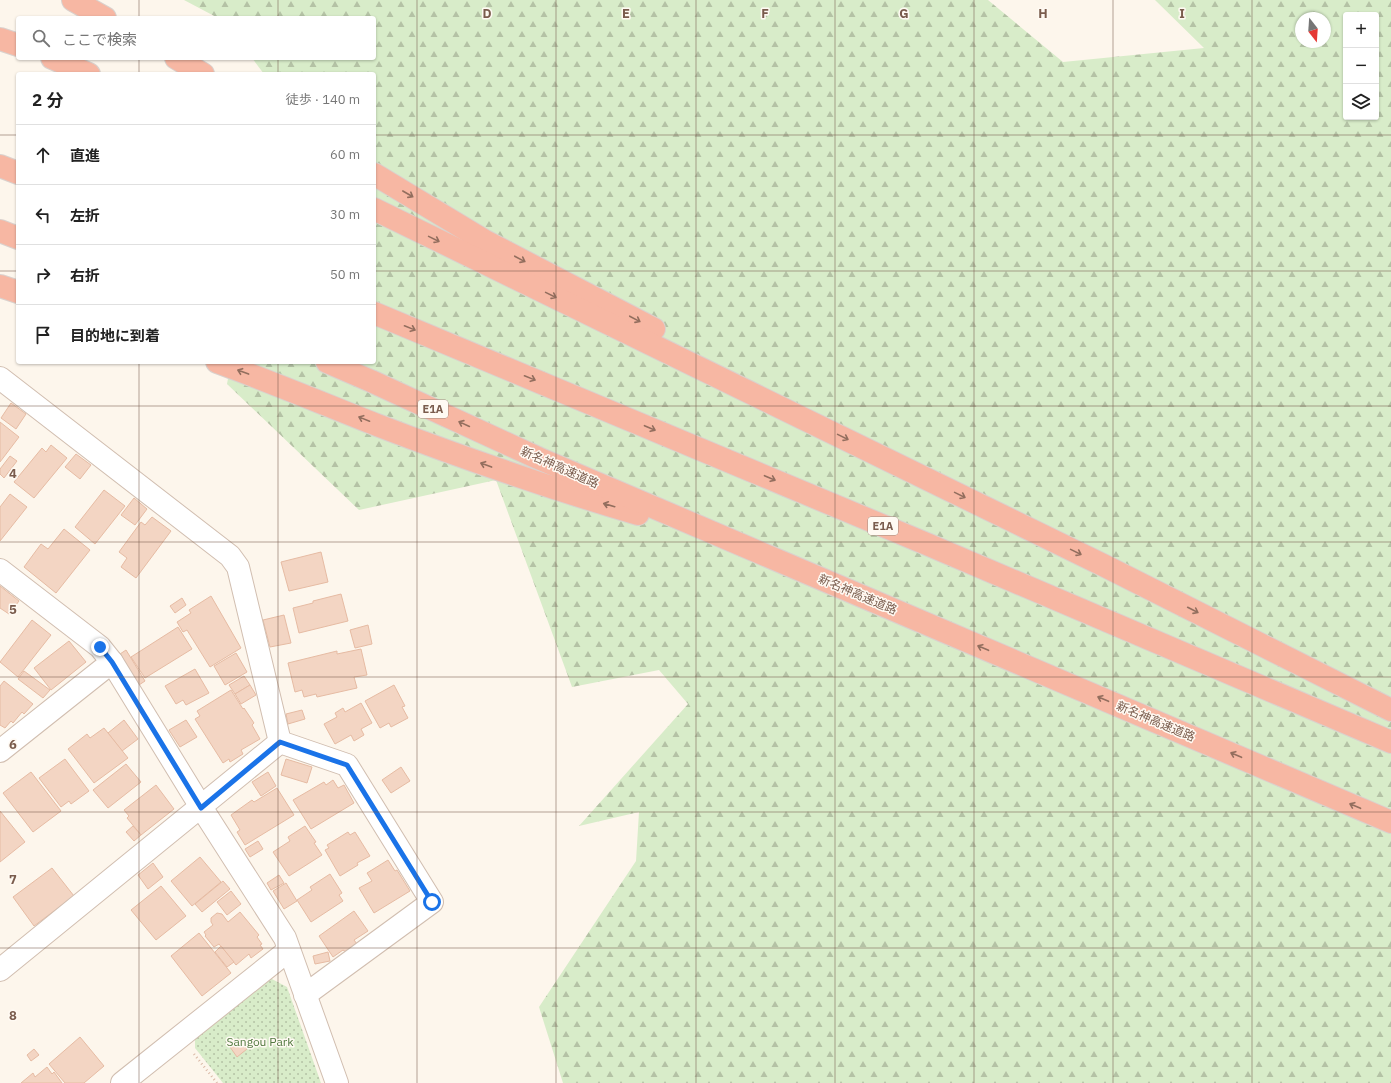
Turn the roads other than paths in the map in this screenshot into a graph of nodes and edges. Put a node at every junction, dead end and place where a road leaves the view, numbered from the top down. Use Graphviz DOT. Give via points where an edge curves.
graph roads {
  1 [pos="73,0"];
  2 [pos="101,16"];
  3 [pos="0,39"];
  4 [pos="16,44"];
  5 [pos="57,60"];
  6 [pos="179,60"];
  7 [pos="85,72"];
  8 [pos="200,72"];
  9 [pos="0,166"];
  10 [pos="16,172"];
  11 [pos="376,175"];
  12 [pos="376,210"];
  13 [pos="0,231"];
  14 [pos="16,237"];
  15 [pos="376,315"];
  16 [pos="221,364"];
  17 [pos="332,364"];
  18 [pos="0,378"];
  19 [pos="808,420"];
  20 [pos="728,539"];
  21 [pos="0,570"];
  22 [pos="112,662"];
  23 [pos="1391,710"];
  24 [pos="280,742"];
  25 [pos="1391,742"];
  26 [pos="0,751"];
  27 [pos="201,808"];
  28 [pos="1391,822"];
  29 [pos="289,950"];
  30 [pos="0,970"];
  31 [pos="305,996"];
  32 [pos="122,1083"];
  33 [pos="337,1083"];
  1 -- 2 [label="highway"];
  3 -- 4 [label="highway"];
  5 -- 7 [label="highway"];
  6 -- 8 [label="highway"];
  9 -- 10 [label="highway"];
  11 -- 19 [label="highway, one-way" via="485,241 658,331"];
  12 -- 19 [label="highway, one-way"];
  13 -- 14 [label="highway"];
  15 -- 25 [label="highway, E1A, one-way" via="598,405"];
  20 -- 16 [label="highway, one-way" via="591,500 489,466"];
  20 -- 17 [label="highway, 新名神高速道路 / E1A, one-way" via="538,458"];
  18 -- 24 [label="street" via="230,556 238,567"];
  19 -- 23 [label="highway, one-way"];
  28 -- 20 [label="highway, 新名神高速道路 / E1A, one-way"];
  21 -- 22 [label="street" via="100,647"];
  22 -- 26 [label="street"];
  22 -- 27 [label="street"];
  24 -- 27 [label="street"];
  24 -- 31 [label="street" via="347,765 432,902"];
  27 -- 29 [label="street" via="285,938"];
  27 -- 30 [label="street"];
  29 -- 31 [label="street"];
  29 -- 32 [label="street"];
  31 -- 33 [label="street"];
}
